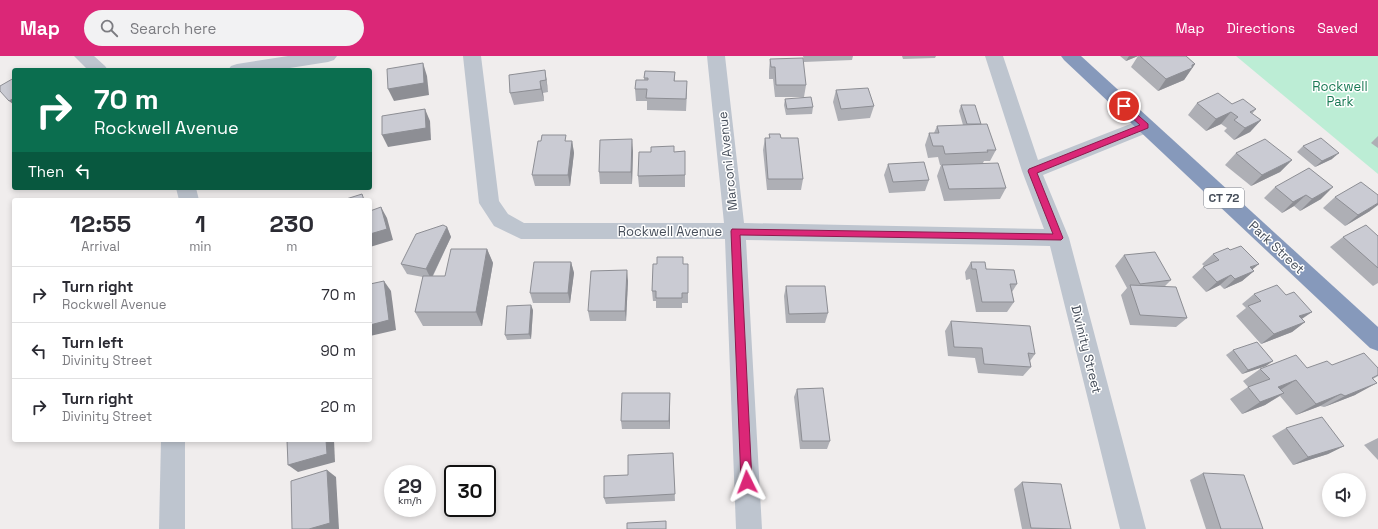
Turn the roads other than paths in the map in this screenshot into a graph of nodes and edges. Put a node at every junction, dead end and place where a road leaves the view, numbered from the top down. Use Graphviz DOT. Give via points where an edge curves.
graph roads {
  1 [pos="83,56"];
  2 [pos="328,56"];
  3 [pos="472,56"];
  4 [pos="716,56"];
  5 [pos="994,56"];
  6 [pos="1070,56"];
  7 [pos="97,68"];
  8 [pos="250,68"];
  9 [pos="1146,126"];
  10 [pos="1032,171"];
  11 [pos="735,231"];
  12 [pos="1058,238"];
  13 [pos="1378,341"];
  14 [pos="173,442"];
  15 [pos="172,529"];
  16 [pos="749,529"];
  17 [pos="1134,529"];
  1 -- 7 [label="street"];
  2 -- 8 [label="street"];
  3 -- 11 [label="street, Rockwell Avenue" via="489,203 501,220 521,231"];
  4 -- 11 [label="street, Marconi Avenue"];
  5 -- 10 [label="street, Divinity Street"];
  6 -- 9 [label="highway, Park Street / CT 72"];
  9 -- 10 [label="street"];
  9 -- 13 [label="highway, Park Street / CT 72"];
  10 -- 12 [label="street, Divinity Street"];
  11 -- 12 [label="street, Rockwell Avenue"];
  11 -- 16 [label="street, Marconi Avenue"];
  12 -- 17 [label="street, Divinity Street"];
  14 -- 15 [label="street"];
}
